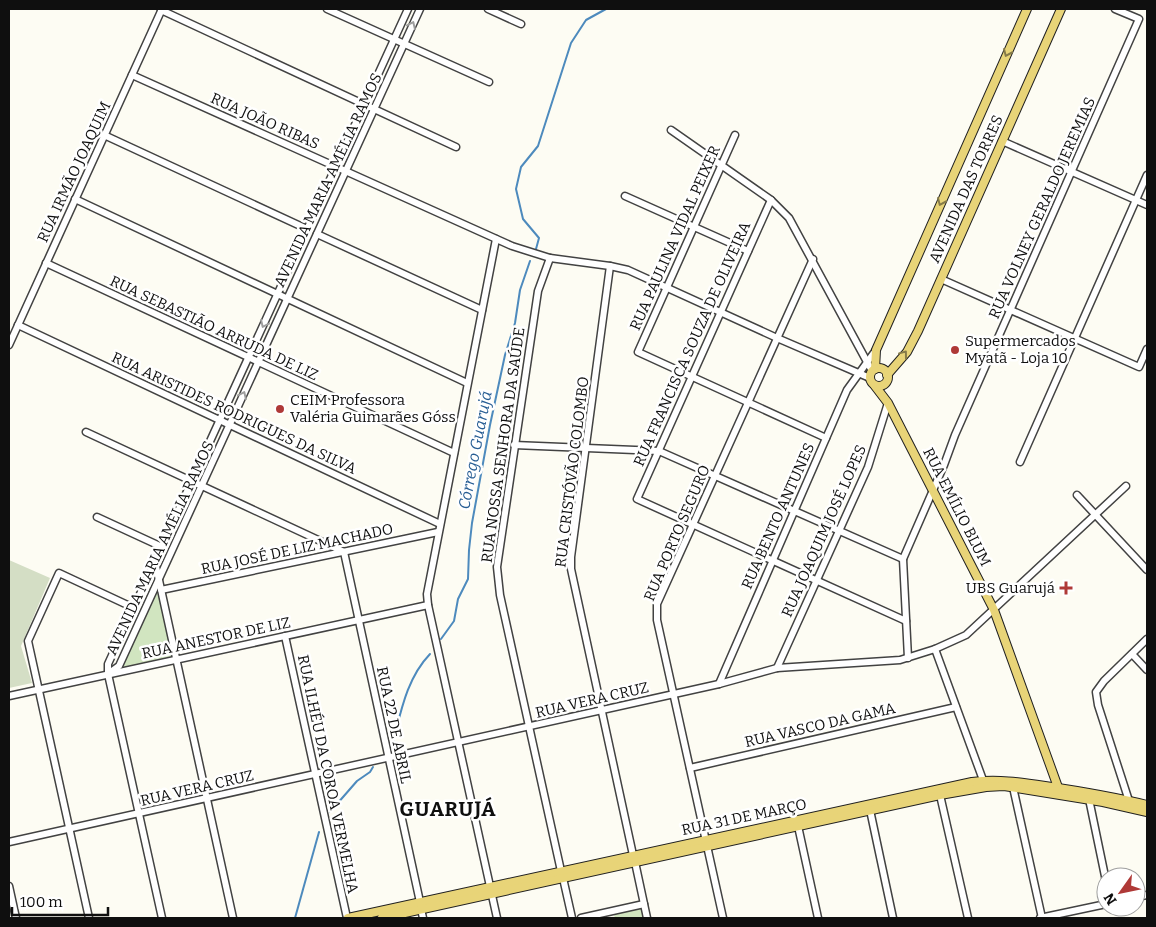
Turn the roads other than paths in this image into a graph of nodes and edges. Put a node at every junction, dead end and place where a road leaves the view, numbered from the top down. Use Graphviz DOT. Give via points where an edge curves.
graph roads {
  1 [pos="327,9"];
  2 [pos="408,9"];
  3 [pos="420,9"];
  4 [pos="488,9"];
  5 [pos="1027,9"];
  6 [pos="1061,9"];
  7 [pos="1115,9"];
  8 [pos="162,10"];
  9 [pos="521,24"];
  10 [pos="394,39"];
  11 [pos="404,44"];
  12 [pos="132,74"];
  13 [pos="489,82"];
  14 [pos="364,105"];
  15 [pos="374,109"];
  16 [pos="671,130"];
  17 [pos="104,135"];
  18 [pos="735,135"];
  19 [pos="1002,141"];
  20 [pos="456,147"];
  21 [pos="721,165"];
  22 [pos="336,167"];
  23 [pos="346,171"];
  24 [pos="1072,172"];
  25 [pos="1147,175"];
  26 [pos="624,196"];
  27 [pos="76,199"];
  28 [pos="770,200"];
  29 [pos="1136,200"];
  30 [pos="1147,205"];
  31 [pos="694,227"];
  32 [pos="307,229"];
  33 [pos="317,234"];
  34 [pos="496,239"];
  35 [pos="748,251"];
  36 [pos="550,258"];
  37 [pos="813,259"];
  38 [pos="46,263"];
  39 [pos="610,266"];
  40 [pos="941,279"];
  41 [pos="667,288"];
  42 [pos="278,294"];
  43 [pos="287,298"];
  44 [pos="482,310"];
  45 [pos="1011,310"];
  46 [pos="720,312"];
  47 [pos="18,325"];
  48 [pos="777,338"];
  49 [pos="1075,338"];
  50 [pos="9,345"];
  51 [pos="1147,349"];
  52 [pos="876,350"];
  53 [pos="248,357"];
  54 [pos="258,362"];
  55 [pos="867,362"];
  56 [pos="859,372"];
  57 [pos="872,372"];
  58 [pos="692,376"];
  59 [pos="886,380"];
  60 [pos="467,383"];
  61 [pos="875,386"];
  62 [pos="748,402"];
  63 [pos="888,402"];
  64 [pos="220,420"];
  65 [pos="230,425"];
  66 [pos="86,432"];
  67 [pos="826,438"];
  68 [pos="514,445"];
  69 [pos="586,448"];
  70 [pos="658,450"];
  71 [pos="454,452"];
  72 [pos="1020,462"];
  73 [pos="715,476"];
  74 [pos="192,481"];
  75 [pos="202,486"];
  76 [pos="1126,486"];
  77 [pos="933,491"];
  78 [pos="1077,496"];
  79 [pos="794,511"];
  80 [pos="1096,515"];
  81 [pos="97,517"];
  82 [pos="440,524"];
  83 [pos="692,524"];
  84 [pos="839,531"];
  85 [pos="438,532"];
  86 [pos="162,548"];
  87 [pos="344,552"];
  88 [pos="903,559"];
  89 [pos="773,561"];
  90 [pos="155,562"];
  91 [pos="1147,570"];
  92 [pos="159,579"];
  93 [pos="816,580"];
  94 [pos="161,590"];
  95 [pos="428,605"];
  96 [pos="134,608"];
  97 [pos="994,610"];
  98 [pos="358,620"];
  99 [pos="906,621"];
  100 [pos="285,636"];
  101 [pos="1147,639"];
  102 [pos="934,649"];
  103 [pos="1132,654"];
  104 [pos="908,658"];
  105 [pos="176,660"];
  106 [pos="777,668"];
  107 [pos="1147,670"];
  108 [pos="108,674"];
  109 [pos="718,684"];
  110 [pos="38,690"];
  111 [pos="673,694"];
  112 [pos="9,696"];
  113 [pos="956,707"];
  114 [pos="601,710"];
  115 [pos="529,726"];
  116 [pos="458,742"];
  117 [pos="388,758"];
  118 [pos="690,768"];
  119 [pos="315,774"];
  120 [pos="983,780"];
  121 [pos="1013,787"];
  122 [pos="1059,791"];
  123 [pos="940,794"];
  124 [pos="207,798"];
  125 [pos="1089,799"];
  126 [pos="1130,804"];
  127 [pos="1147,806"];
  128 [pos="870,810"];
  129 [pos="1147,812"];
  130 [pos="139,813"];
  131 [pos="798,826"];
  132 [pos="69,829"];
  133 [pos="9,842"];
  134 [pos="706,843"];
  135 [pos="634,859"];
  136 [pos="1103,867"];
  137 [pos="562,875"];
  138 [pos="9,886"];
  139 [pos="491,890"];
  140 [pos="644,904"];
  141 [pos="421,906"];
  142 [pos="1096,906"];
  143 [pos="1082,909"];
  144 [pos="16,918"];
  145 [pos="88,918"];
  146 [pos="162,918"];
  147 [pos="233,918"];
  148 [pos="347,918"];
  149 [pos="382,918"];
  150 [pos="423,918"];
  151 [pos="498,918"];
  152 [pos="572,918"];
  153 [pos="581,918"];
  154 [pos="647,918"];
  155 [pos="723,918"];
  156 [pos="818,918"];
  157 [pos="893,918"];
  158 [pos="968,918"];
  159 [pos="1041,918"];
  160 [pos="1084,918"];
  1 -- 10 [label="street"];
  2 -- 10 [label="street, AVENIDA MARIA AMÉLIA RAMOS"];
  11 -- 3 [label="street, AVENIDA MARIA AMÉLIA RAMOS, one-way"];
  4 -- 9 [label="street"];
  5 -- 52 [label="main road, AVENIDA DAS TORRES, one-way"];
  6 -- 19 [label="main road, AVENIDA DAS TORRES"];
  7 -- 24 [label="street, RUA VOLNEY GERALDO JEREMIAS" via="1139,20"];
  8 -- 12 [label="street, RUA IRMÃO JOAQUIM"];
  8 -- 14 [label="street"];
  10 -- 11 [label="street"];
  10 -- 14 [label="street, AVENIDA MARIA AMÉLIA RAMOS"];
  11 -- 13 [label="street"];
  11 -- 15 [label="street, AVENIDA MARIA AMÉLIA RAMOS"];
  12 -- 17 [label="street, RUA IRMÃO JOAQUIM"];
  12 -- 22 [label="street, RUA JOÃO RIBAS"];
  14 -- 15 [label="street"];
  14 -- 22 [label="street, AVENIDA MARIA AMÉLIA RAMOS"];
  15 -- 20 [label="street"];
  15 -- 23 [label="street, AVENIDA MARIA AMÉLIA RAMOS"];
  16 -- 21 [label="street"];
  17 -- 27 [label="street, RUA IRMÃO JOAQUIM"];
  17 -- 32 [label="street"];
  18 -- 21 [label="street, RUA PAULINA VIDAL PEIXER"];
  19 -- 24 [label="street"];
  19 -- 40 [label="main road, AVENIDA DAS TORRES"];
  21 -- 28 [label="street"];
  21 -- 31 [label="street, RUA PAULINA VIDAL PEIXER"];
  22 -- 23 [label="street, RUA JOÃO RIBAS"];
  22 -- 32 [label="street, AVENIDA MARIA AMÉLIA RAMOS"];
  23 -- 33 [label="street, AVENIDA MARIA AMÉLIA RAMOS"];
  23 -- 34 [label="street, RUA JOÃO RIBAS"];
  24 -- 29 [label="street"];
  24 -- 45 [label="street, RUA VOLNEY GERALDO JEREMIAS"];
  25 -- 29 [label="street"];
  26 -- 31 [label="street"];
  27 -- 38 [label="street, RUA IRMÃO JOAQUIM"];
  27 -- 42 [label="street"];
  28 -- 35 [label="street, RUA FRANCISCA SOUZA DE OLIVEIRA"];
  28 -- 37 [label="street" via="789,218"];
  29 -- 30 [label="street"];
  29 -- 49 [label="street"];
  31 -- 35 [label="street"];
  31 -- 41 [label="street, RUA PAULINA VIDAL PEIXER"];
  32 -- 42 [label="street, AVENIDA MARIA AMÉLIA RAMOS"];
  33 -- 43 [label="street, AVENIDA MARIA AMÉLIA RAMOS"];
  33 -- 44 [label="street"];
  34 -- 36 [label="street, RUA JOÃO RIBAS"];
  34 -- 44 [label="street"];
  35 -- 46 [label="street, RUA FRANCISCA SOUZA DE OLIVEIRA"];
  36 -- 39 [label="street, RUA JOÃO RIBAS"];
  36 -- 68 [label="street, RUA NOSSA SENHORA DA SAÚDE" via="538,291"];
  37 -- 48 [label="street, RUA PORTO SEGURO"];
  37 -- 55 [label="street"];
  38 -- 47 [label="street, RUA IRMÃO JOAQUIM"];
  38 -- 53 [label="street, RUA SEBASTIÃO ARRUDA DE LIZ"];
  39 -- 41 [label="street, RUA JOÃO RIBAS" via="628,270"];
  39 -- 69 [label="street, RUA CRISTÓVÃO COLOMBO"];
  40 -- 45 [label="street"];
  59 -- 40 [label="main road, AVENIDA DAS TORRES, one-way" via="913,342"];
  41 -- 46 [label="street, RUA JOÃO RIBAS"];
  41 -- 58 [label="street, RUA PAULINA VIDAL PEIXER" via="638,352"];
  42 -- 43 [label="street"];
  42 -- 53 [label="street, AVENIDA MARIA AMÉLIA RAMOS, one-way"];
  43 -- 54 [label="street, AVENIDA MARIA AMÉLIA RAMOS"];
  43 -- 60 [label="street"];
  44 -- 60 [label="street"];
  45 -- 49 [label="street"];
  45 -- 77 [label="street, RUA VOLNEY GERALDO JEREMIAS"];
  46 -- 48 [label="street, RUA JOÃO RIBAS"];
  46 -- 58 [label="street, RUA FRANCISCA SOUZA DE OLIVEIRA"];
  47 -- 50 [label="street, RUA IRMÃO JOAQUIM"];
  47 -- 64 [label="street, RUA ARISTIDES RODRIGUES DA SILVA"];
  48 -- 56 [label="street, RUA JOÃO RIBAS"];
  48 -- 62 [label="street, RUA PORTO SEGURO"];
  49 -- 51 [label="street" via="1139,367"];
  49 -- 72 [label="street"];
  52 -- 55 [label="street, AVENIDA DAS TORRES"];
  52 -- 57 [label="main road, AVENIDA DAS TORRES"];
  53 -- 54 [label="street, RUA SEBASTIÃO ARRUDA DE LIZ"];
  53 -- 64 [label="street, AVENIDA MARIA AMÉLIA RAMOS"];
  65 -- 54 [label="street, AVENIDA MARIA AMÉLIA RAMOS, one-way"];
  54 -- 71 [label="street, RUA SEBASTIÃO ARRUDA DE LIZ"];
  55 -- 56 [label="street, RUA BENTO ANTUNES"];
  55 -- 57 [label="street"];
  56 -- 57 [label="street, RUA JOÃO RIBAS"];
  56 -- 67 [label="street, RUA BENTO ANTUNES" via="847,390"];
  57 -- 59 [label="main road" via="881,369"];
  57 -- 61 [label="main road" via="871,382"];
  58 -- 62 [label="street"];
  58 -- 70 [label="street, RUA FRANCISCA SOUZA DE OLIVEIRA"];
  59 -- 61 [label="main road"];
  59 -- 63 [label="main road, RUA EMÍLIO BLUM"];
  60 -- 71 [label="street"];
  61 -- 63 [label="main road, RUA EMÍLIO BLUM"];
  62 -- 67 [label="street"];
  62 -- 73 [label="street, RUA PORTO SEGURO"];
  63 -- 77 [label="main road, RUA EMÍLIO BLUM"];
  63 -- 84 [label="street, RUA JOAQUIM JOSÉ LOPES" via="868,467"];
  64 -- 65 [label="street, RUA ARISTIDES RODRIGUES DA SILVA"];
  64 -- 74 [label="street, AVENIDA MARIA AMÉLIA RAMOS"];
  65 -- 75 [label="street, AVENIDA MARIA AMÉLIA RAMOS"];
  65 -- 82 [label="street, RUA ARISTIDES RODRIGUES DA SILVA"];
  66 -- 74 [label="street"];
  67 -- 79 [label="street, RUA BENTO ANTUNES"];
  68 -- 69 [label="street"];
  68 -- 115 [label="street, RUA NOSSA SENHORA DA SAÚDE" via="497,567 500,596"];
  69 -- 70 [label="street"];
  69 -- 114 [label="street, RUA CRISTÓVÃO COLOMBO" via="571,569"];
  70 -- 73 [label="street"];
  70 -- 83 [label="street, RUA FRANCISCA SOUZA DE OLIVEIRA" via="637,499"];
  71 -- 82 [label="street"];
  73 -- 79 [label="street"];
  73 -- 83 [label="street, RUA PORTO SEGURO"];
  74 -- 75 [label="street"];
  74 -- 86 [label="street, AVENIDA MARIA AMÉLIA RAMOS"];
  75 -- 87 [label="street"];
  75 -- 92 [label="street, AVENIDA MARIA AMÉLIA RAMOS"];
  76 -- 80 [label="street, RUA VERA CRUZ"];
  77 -- 88 [label="street, RUA VOLNEY GERALDO JEREMIAS"];
  77 -- 97 [label="main road, RUA EMÍLIO BLUM"];
  78 -- 80 [label="street"];
  79 -- 84 [label="street"];
  79 -- 89 [label="street, RUA BENTO ANTUNES"];
  80 -- 91 [label="street"];
  80 -- 97 [label="street, RUA VERA CRUZ"];
  81 -- 86 [label="street"];
  82 -- 85 [label="street"];
  83 -- 89 [label="street"];
  83 -- 111 [label="street, RUA PORTO SEGURO" via="656,612"];
  84 -- 88 [label="street"];
  84 -- 93 [label="street, RUA JOAQUIM JOSÉ LOPES"];
  85 -- 87 [label="street, RUA JOSÉ DE LIZ MACHADO"];
  85 -- 95 [label="street" via="428,581"];
  86 -- 90 [label="street, AVENIDA MARIA AMÉLIA RAMOS"];
  87 -- 94 [label="street, RUA JOSÉ DE LIZ MACHADO"];
  87 -- 98 [label="street, RUA 22 DE ABRIL"];
  88 -- 99 [label="street"];
  89 -- 93 [label="street"];
  89 -- 109 [label="street, RUA BENTO ANTUNES"];
  90 -- 92 [label="street"];
  90 -- 96 [label="street, AVENIDA MARIA AMÉLIA RAMOS"];
  92 -- 94 [label="street"];
  92 -- 108 [label="street, AVENIDA MARIA AMÉLIA RAMOS" via="119,666"];
  93 -- 99 [label="street"];
  93 -- 106 [label="street, RUA JOAQUIM JOSÉ LOPES"];
  94 -- 105 [label="street"];
  95 -- 98 [label="street, RUA ANESTOR DE LIZ"];
  95 -- 116 [label="street"];
  96 -- 108 [label="street, AVENIDA MARIA AMÉLIA RAMOS" via="108,664"];
  96 -- 110 [label="street" via="59,573 28,641"];
  97 -- 102 [label="street, RUA VERA CRUZ" via="966,635"];
  97 -- 122 [label="main road, RUA EMÍLIO BLUM"];
  98 -- 100 [label="street, RUA ANESTOR DE LIZ"];
  98 -- 117 [label="street, RUA 22 DE ABRIL"];
  99 -- 104 [label="street"];
  100 -- 105 [label="street, RUA ANESTOR DE LIZ"];
  100 -- 119 [label="street, RUA ILHÉU DA COROA VERMELHA"];
  101 -- 103 [label="street"];
  102 -- 104 [label="street, RUA VERA CRUZ"];
  102 -- 113 [label="street"];
  103 -- 107 [label="street"];
  103 -- 126 [label="street" via="1096,692"];
  104 -- 106 [label="street, RUA VERA CRUZ" via="884,663"];
  105 -- 108 [label="street, RUA ANESTOR DE LIZ"];
  105 -- 124 [label="street"];
  106 -- 109 [label="street, RUA VERA CRUZ"];
  108 -- 110 [label="street, RUA ANESTOR DE LIZ"];
  108 -- 130 [label="street"];
  109 -- 111 [label="street, RUA VERA CRUZ"];
  110 -- 112 [label="street, RUA ANESTOR DE LIZ"];
  110 -- 132 [label="street"];
  111 -- 114 [label="street, RUA VERA CRUZ"];
  111 -- 118 [label="street, RUA PORTO SEGURO"];
  113 -- 118 [label="street, RUA VASCO DA GAMA"];
  113 -- 120 [label="street"];
  114 -- 115 [label="street, RUA VERA CRUZ"];
  114 -- 135 [label="street, RUA CRISTÓVÃO COLOMBO"];
  115 -- 116 [label="street, RUA VERA CRUZ"];
  115 -- 137 [label="street, RUA NOSSA SENHORA DA SAÚDE"];
  116 -- 117 [label="street, RUA VERA CRUZ"];
  116 -- 139 [label="street"];
  117 -- 119 [label="street, RUA VERA CRUZ"];
  117 -- 141 [label="street, RUA 22 DE ABRIL"];
  118 -- 134 [label="street, RUA PORTO SEGURO"];
  119 -- 124 [label="street, RUA VERA CRUZ"];
  119 -- 148 [label="street, RUA ILHÉU DA COROA VERMELHA"];
  120 -- 122 [label="main road, RUA 31 DE MARÇO" via="1001,780"];
  120 -- 134 [label="main road, RUA 31 DE MARÇO"];
  121 -- 122 [label="main road, RUA 31 DE MARÇO"];
  121 -- 123 [label="main road, RUA 31 DE MARÇO" via="986,787"];
  121 -- 159 [label="street"];
  122 -- 125 [label="main road, RUA 31 DE MARÇO"];
  122 -- 126 [label="main road, RUA 31 DE MARÇO"];
  123 -- 128 [label="main road, RUA 31 DE MARÇO"];
  123 -- 158 [label="street"];
  124 -- 130 [label="street, RUA VERA CRUZ"];
  124 -- 147 [label="street"];
  125 -- 126 [label="main road, RUA 31 DE MARÇO"];
  125 -- 136 [label="street"];
  126 -- 127 [label="main road, RUA 31 DE MARÇO"];
  126 -- 129 [label="main road, RUA 31 DE MARÇO"];
  128 -- 131 [label="main road, RUA 31 DE MARÇO"];
  128 -- 157 [label="street"];
  130 -- 132 [label="street, RUA VERA CRUZ"];
  130 -- 146 [label="street"];
  131 -- 134 [label="main road, RUA 31 DE MARÇO"];
  131 -- 156 [label="street"];
  132 -- 133 [label="street, RUA VERA CRUZ"];
  132 -- 145 [label="street"];
  134 -- 135 [label="main road, RUA 31 DE MARÇO"];
  134 -- 155 [label="street, RUA PORTO SEGURO"];
  135 -- 137 [label="main road, RUA 31 DE MARÇO"];
  135 -- 140 [label="street, RUA CRISTÓVÃO COLOMBO"];
  137 -- 139 [label="main road, RUA 31 DE MARÇO"];
  137 -- 152 [label="street, RUA NOSSA SENHORA DA SAÚDE"];
  138 -- 144 [label="street"];
  139 -- 141 [label="main road, RUA 31 DE MARÇO"];
  139 -- 151 [label="street"];
  140 -- 153 [label="street"];
  140 -- 154 [label="street, RUA CRISTÓVÃO COLOMBO"];
  141 -- 148 [label="main road, RUA 31 DE MARÇO"];
  141 -- 149 [label="main road, RUA 31 DE MARÇO"];
  141 -- 150 [label="street, RUA 22 DE ABRIL"];
  142 -- 143 [label="street"];
  143 -- 159 [label="street"];
  143 -- 160 [label="street"];
}
